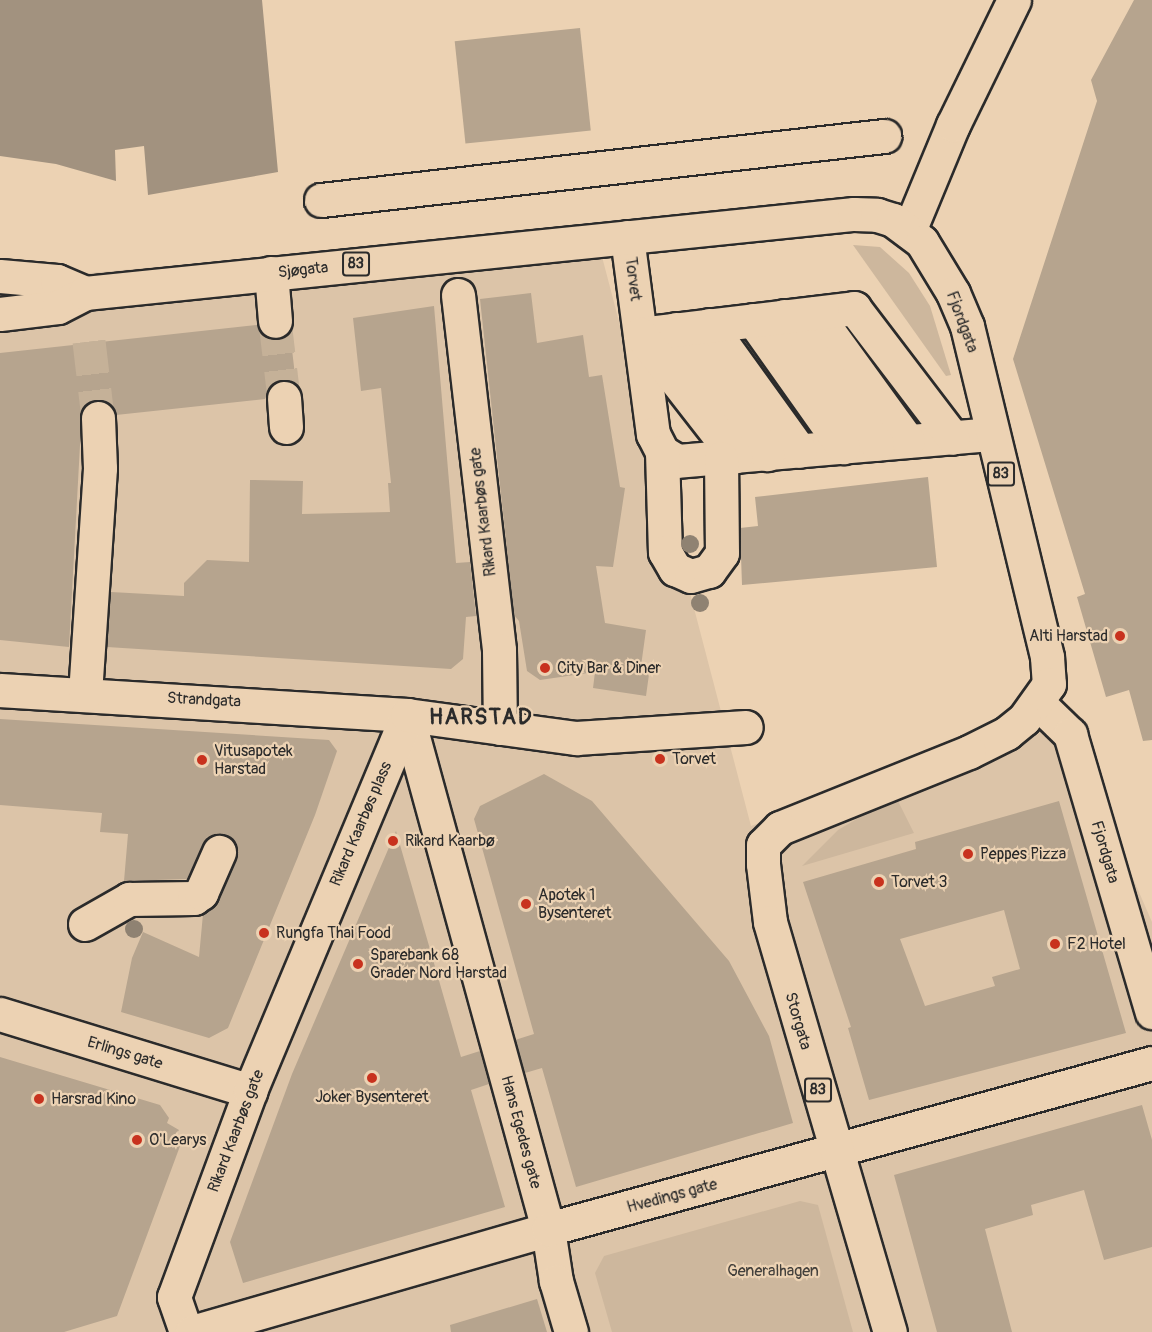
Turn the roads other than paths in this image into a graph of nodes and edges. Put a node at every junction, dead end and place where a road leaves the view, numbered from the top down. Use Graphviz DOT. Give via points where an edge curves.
graph roads {
  1 [pos="1014,0"];
  2 [pos="884,136"];
  3 [pos="321,200"];
  4 [pos="909,231"];
  5 [pos="627,237"];
  6 [pos="271,273"];
  7 [pos="0,276"];
  8 [pos="85,293"];
  9 [pos="458,295"];
  10 [pos="0,314"];
  11 [pos="784,316"];
  12 [pos="276,321"];
  13 [pos="709,325"];
  14 [pos="676,329"];
  15 [pos="640,334"];
  16 [pos="98,418"];
  17 [pos="991,434"];
  18 [pos="953,438"];
  19 [pos="893,443"];
  20 [pos="843,447"];
  21 [pos="800,451"];
  22 [pos="662,452"];
  23 [pos="767,454"];
  24 [pos="728,457"];
  25 [pos="0,690"];
  26 [pos="85,694"];
  27 [pos="1038,703"];
  28 [pos="407,715"];
  29 [pos="746,727"];
  30 [pos="500,728"];
  31 [pos="763,845"];
  32 [pos="219,852"];
  33 [pos="86,924"];
  34 [pos="468,932"];
  35 [pos="315,933"];
  36 [pos="1152,1012"];
  37 [pos="0,1014"];
  38 [pos="1152,1064"];
  39 [pos="250,1091"];
  40 [pos="838,1151"];
  41 [pos="548,1229"];
  42 [pos="231,1327"];
  43 [pos="186,1332"];
  44 [pos="192,1332"];
  45 [pos="571,1332"];
  46 [pos="890,1332"];
  1 -- 4 [label="main road" via="953,125"];
  2 -- 3 [label="main road"];
  4 -- 5 [label="main road, Fjordgata / 83" via="877,215 854,214"];
  4 -- 17 [label="main road, Fjordgata / 83" via="936,261 967,326"];
  5 -- 6 [label="main road, Sjøgata / 83"];
  5 -- 15 [label="main road, Torvet"];
  6 -- 8 [label="main road, Sjøgata / 83"];
  6 -- 12 [label="main road"];
  7 -- 8 [label="main road, Sjøgata / 83" via="57,281"];
  8 -- 10 [label="main road, Sjøgata / 83" via="58,308"];
  9 -- 30 [label="main road, Rikard Kaarbøs gate" via="499,650"];
  11 -- 13 [label="main road"];
  11 -- 18 [label="main road" via="854,308"];
  11 -- 19 [label="main road"];
  11 -- 20 [label="main road"];
  13 -- 14 [label="main road"];
  13 -- 21 [label="main road"];
  14 -- 15 [label="main road"];
  14 -- 23 [label="main road"];
  15 -- 22 [label="main road, Torvet" via="653,434"];
  15 -- 24 [label="main road"];
  16 -- 26 [label="main road" via="100,468"];
  17 -- 18 [label="main road"];
  17 -- 27 [label="main road, Fjordgata / 83" via="1047,657 1049,684"];
  18 -- 19 [label="main road"];
  19 -- 20 [label="main road"];
  20 -- 21 [label="main road"];
  21 -- 23 [label="main road"];
  22 -- 24 [label="main road" via="676,462"];
  22 -- 24 [label="main road, Torvet" via="664,552 675,569 690,576 709,571 722,554"];
  23 -- 24 [label="main road"];
  25 -- 26 [label="main road, Strandgata"];
  26 -- 28 [label="main road, Strandgata"];
  27 -- 31 [label="main road, Fjordgata / 83" via="998,738 813,812 780,828"];
  27 -- 36 [label="main road, Fjordgata" via="1070,734"];
  28 -- 30 [label="main road"];
  28 -- 34 [label="main road, Rikard Kaarbøs plass"];
  28 -- 35 [label="main road, Rikard Kaarbøs plass"];
  29 -- 30 [label="main road" via="576,738"];
  31 -- 40 [label="main road, Storgata / 83" via="763,887 770,922"];
  32 -- 33 [label="main road" via="201,893 194,898 129,899"];
  34 -- 41 [label="main road, Hans Egedes gate"];
  35 -- 39 [label="main road, Rikard Kaarbøs gate"];
  37 -- 39 [label="main road, Erlings gate"];
  38 -- 40 [label="main road, Hvedings gate"];
  39 -- 43 [label="main road, Rikard Kaarbøs gate" via="174,1297"];
  40 -- 41 [label="main road, Hvedings gate"];
  40 -- 46 [label="main road, Storgata / 83"];
  41 -- 42 [label="main road, Hvedings gate"];
  41 -- 45 [label="main road, Hans Egedes gate" via="556,1281"];
  42 -- 44 [label="main road, Hvedings gate"];
}
